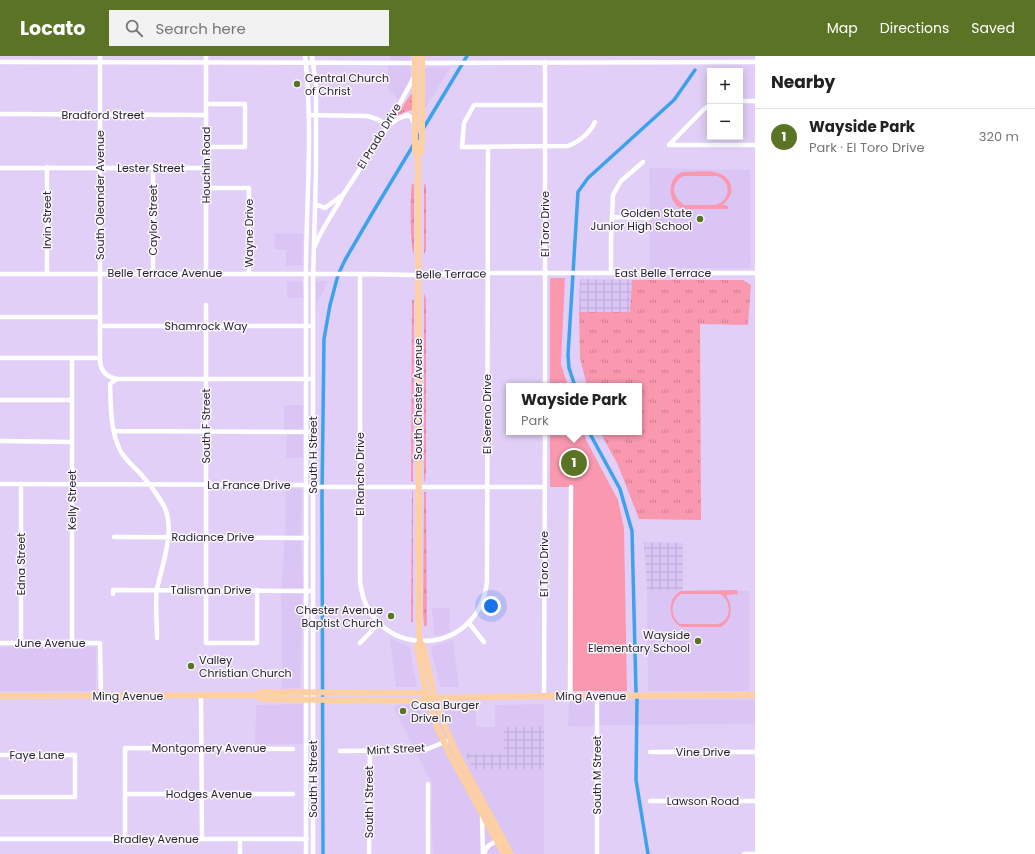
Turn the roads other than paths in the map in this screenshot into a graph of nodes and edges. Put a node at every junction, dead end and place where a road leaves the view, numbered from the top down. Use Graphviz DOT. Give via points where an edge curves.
graph roads {
  1 [pos="12,56"];
  2 [pos="100,56"];
  3 [pos="206,56"];
  4 [pos="305,56"];
  5 [pos="312,56"];
  6 [pos="364,56"];
  7 [pos="418,56"];
  8 [pos="517,56"];
  9 [pos="578,56"];
  10 [pos="651,56"];
  11 [pos="418,59"];
  12 [pos="0,62"];
  13 [pos="12,62"];
  14 [pos="100,62"];
  15 [pos="206,62"];
  16 [pos="306,62"];
  17 [pos="313,62"];
  18 [pos="364,62"];
  19 [pos="517,62"];
  20 [pos="545,62"];
  21 [pos="578,62"];
  22 [pos="651,62"];
  23 [pos="755,62"];
  24 [pos="414,77"];
  25 [pos="743,101"];
  26 [pos="755,101"];
  27 [pos="206,104"];
  28 [pos="545,105"];
  29 [pos="707,107"];
  30 [pos="0,114"];
  31 [pos="100,115"];
  32 [pos="206,115"];
  33 [pos="309,115"];
  34 [pos="316,115"];
  35 [pos="595,122"];
  36 [pos="388,126"];
  37 [pos="415,128"];
  38 [pos="755,145"];
  39 [pos="206,147"];
  40 [pos="488,147"];
  41 [pos="545,147"];
  42 [pos="418,156"];
  43 [pos="643,162"];
  44 [pos="47,167"];
  45 [pos="0,168"];
  46 [pos="100,168"];
  47 [pos="153,168"];
  48 [pos="206,168"];
  49 [pos="206,188"];
  50 [pos="343,195"];
  51 [pos="315,204"];
  52 [pos="612,217"];
  53 [pos="649,218"];
  54 [pos="314,250"];
  55 [pos="47,273"];
  56 [pos="100,273"];
  57 [pos="153,273"];
  58 [pos="206,273"];
  59 [pos="545,273"];
  60 [pos="573,273"];
  61 [pos="611,273"];
  62 [pos="755,273"];
  63 [pos="0,274"];
  64 [pos="249,274"];
  65 [pos="306,274"];
  66 [pos="313,274"];
  67 [pos="330,274"];
  68 [pos="360,274"];
  69 [pos="488,274"];
  70 [pos="417,275"];
  71 [pos="206,305"];
  72 [pos="0,317"];
  73 [pos="100,317"];
  74 [pos="100,326"];
  75 [pos="206,326"];
  76 [pos="306,326"];
  77 [pos="313,326"];
  78 [pos="0,358"];
  79 [pos="72,358"];
  80 [pos="100,358"];
  81 [pos="116,379"];
  82 [pos="206,379"];
  83 [pos="306,379"];
  84 [pos="313,379"];
  85 [pos="545,383"];
  86 [pos="0,400"];
  87 [pos="72,400"];
  88 [pos="114,431"];
  89 [pos="206,432"];
  90 [pos="306,432"];
  91 [pos="313,432"];
  92 [pos="545,435"];
  93 [pos="0,441"];
  94 [pos="72,442"];
  95 [pos="0,484"];
  96 [pos="21,484"];
  97 [pos="72,484"];
  98 [pos="149,484"];
  99 [pos="206,485"];
  100 [pos="306,485"];
  101 [pos="313,486"];
  102 [pos="545,486"];
  103 [pos="360,487"];
  104 [pos="418,487"];
  105 [pos="487,487"];
  106 [pos="571,487"];
  107 [pos="114,537"];
  108 [pos="168,537"];
  109 [pos="206,537"];
  110 [pos="306,538"];
  111 [pos="313,538"];
  112 [pos="157,590"];
  113 [pos="206,590"];
  114 [pos="257,590"];
  115 [pos="306,590"];
  116 [pos="313,590"];
  117 [pos="113,594"];
  118 [pos="306,616"];
  119 [pos="469,622"];
  120 [pos="379,623"];
  121 [pos="157,638"];
  122 [pos="313,640"];
  123 [pos="360,642"];
  124 [pos="420,642"];
  125 [pos="484,642"];
  126 [pos="0,643"];
  127 [pos="21,643"];
  128 [pos="72,643"];
  129 [pos="305,692"];
  130 [pos="314,693"];
  131 [pos="0,696"];
  132 [pos="101,696"];
  133 [pos="201,696"];
  134 [pos="256,696"];
  135 [pos="544,696"];
  136 [pos="570,696"];
  137 [pos="597,696"];
  138 [pos="755,696"];
  139 [pos="428,698"];
  140 [pos="435,698"];
  141 [pos="306,700"];
  142 [pos="315,700"];
  143 [pos="447,741"];
  144 [pos="202,748"];
  145 [pos="293,749"];
  146 [pos="340,751"];
  147 [pos="370,751"];
  148 [pos="650,752"];
  149 [pos="755,752"];
  150 [pos="0,755"];
  151 [pos="428,784"];
  152 [pos="125,794"];
  153 [pos="202,794"];
  154 [pos="293,794"];
  155 [pos="0,796"];
  156 [pos="650,801"];
  157 [pos="755,801"];
  158 [pos="482,814"];
  159 [pos="0,839"];
  160 [pos="125,839"];
  161 [pos="202,839"];
  162 [pos="240,839"];
  163 [pos="306,839"];
  164 [pos="503,839"];
  165 [pos="313,840"];
  166 [pos="497,841"];
  167 [pos="240,854"];
  168 [pos="306,854"];
  169 [pos="313,854"];
  170 [pos="369,854"];
  171 [pos="428,854"];
  172 [pos="484,854"];
  173 [pos="504,854"];
  174 [pos="511,854"];
  175 [pos="597,854"];
  176 [pos="744,854"];
  177 [pos="755,854"];
  1 -- 13 [label="street"];
  2 -- 14 [label="street, South Oleander Avenue"];
  3 -- 15 [label="street, Houchin Road"];
  4 -- 16 [label="street, South H Street"];
  5 -- 17 [label="street, South H Street"];
  6 -- 18 [label="street"];
  7 -- 11 [label="main road"];
  8 -- 19 [label="street"];
  9 -- 21 [label="street"];
  10 -- 22 [label="street"];
  11 -- 18 [label="street"];
  11 -- 19 [label="street"];
  11 -- 24 [label="main road, South Chester Avenue"];
  11 -- 42 [label="main road, South Chester Avenue" via="422,128 421,152"];
  12 -- 13 [label="street"];
  13 -- 14 [label="street"];
  14 -- 15 [label="street"];
  14 -- 31 [label="street, South Oleander Avenue"];
  15 -- 16 [label="street"];
  15 -- 27 [label="street, Houchin Road"];
  16 -- 17 [label="street"];
  16 -- 33 [label="street, South H Street"];
  17 -- 18 [label="street"];
  17 -- 34 [label="street, South H Street"];
  19 -- 20 [label="street"];
  20 -- 21 [label="street"];
  20 -- 28 [label="street, El Toro Drive"];
  21 -- 22 [label="street"];
  22 -- 23 [label="street"];
  24 -- 36 [label="street, El Prado Drive"];
  24 -- 37 [label="main road, South Chester Avenue"];
  25 -- 26 [label="street"];
  27 -- 32 [label="street, Houchin Road"];
  27 -- 39 [label="street" via="245,104 245,147"];
  28 -- 40 [label="street" via="474,105 464,123 462,147"];
  28 -- 41 [label="street, El Toro Drive"];
  29 -- 38 [label="street" via="669,145"];
  30 -- 31 [label="street, Bradford Street"];
  31 -- 32 [label="street, Bradford Street"];
  31 -- 46 [label="street, South Oleander Avenue"];
  32 -- 39 [label="street, Houchin Road"];
  33 -- 34 [label="street"];
  33 -- 65 [label="street, South H Street"];
  34 -- 36 [label="street" via="366,116"];
  34 -- 51 [label="street, South H Street"];
  35 -- 41 [label="street" via="574,144"];
  36 -- 37 [label="street" via="408,114 412,116"];
  36 -- 50 [label="street, El Prado Drive"];
  37 -- 42 [label="main road, South Chester Avenue" via="415,152"];
  39 -- 48 [label="street, Houchin Road"];
  40 -- 41 [label="street"];
  40 -- 69 [label="street, El Sereno Drive"];
  41 -- 59 [label="street, El Toro Drive"];
  42 -- 70 [label="main road, South Chester Avenue"];
  43 -- 52 [label="street" via="615,190"];
  44 -- 45 [label="street, Lester Street"];
  44 -- 46 [label="street, Lester Street"];
  44 -- 55 [label="street, Irvin Street"];
  46 -- 47 [label="street, Lester Street"];
  46 -- 56 [label="street, South Oleander Avenue"];
  47 -- 48 [label="street, Lester Street"];
  47 -- 57 [label="street, Caylor Street"];
  48 -- 49 [label="street, Houchin Road"];
  49 -- 58 [label="street, Houchin Road"];
  49 -- 64 [label="street, Wayne Drive" via="249,188"];
  50 -- 51 [label="street, El Prado Drive" via="325,208"];
  50 -- 54 [label="street, El Prado Drive" via="320,234"];
  51 -- 54 [label="street, South H Street"];
  52 -- 53 [label="street"];
  52 -- 61 [label="street"];
  54 -- 66 [label="street, South H Street"];
  55 -- 56 [label="street, Belle Terrace Avenue"];
  55 -- 63 [label="street, Belle Terrace Avenue"];
  56 -- 57 [label="street, Belle Terrace Avenue"];
  56 -- 73 [label="street, South Oleander Avenue"];
  57 -- 58 [label="street, Belle Terrace Avenue"];
  58 -- 64 [label="street, Belle Terrace Avenue"];
  59 -- 60 [label="street, Belle Terrace"];
  59 -- 69 [label="street, Belle Terrace"];
  59 -- 85 [label="street, El Toro Drive"];
  60 -- 61 [label="street, East Belle Terrace"];
  61 -- 62 [label="street, East Belle Terrace"];
  64 -- 65 [label="street, Belle Terrace Avenue"];
  65 -- 66 [label="street, Belle Terrace Avenue"];
  65 -- 76 [label="street, South H Street"];
  66 -- 67 [label="street, Belle Terrace Avenue"];
  66 -- 77 [label="street, South H Street"];
  67 -- 68 [label="street, Belle Terrace"];
  68 -- 70 [label="street, Belle Terrace"];
  68 -- 103 [label="street, El Rancho Drive"];
  69 -- 70 [label="street, Belle Terrace"];
  69 -- 105 [label="street, El Sereno Drive"];
  70 -- 104 [label="main road, South Chester Avenue"];
  71 -- 75 [label="street, South F Street"];
  72 -- 73 [label="street"];
  73 -- 74 [label="street, South Oleander Avenue"];
  74 -- 75 [label="street, Shamrock Way"];
  74 -- 80 [label="street, South Oleander Avenue"];
  75 -- 76 [label="street, Shamrock Way"];
  75 -- 82 [label="street, South F Street"];
  76 -- 77 [label="street, Shamrock Way"];
  76 -- 83 [label="street, South H Street"];
  77 -- 84 [label="street, South H Street"];
  78 -- 79 [label="street"];
  79 -- 80 [label="street"];
  79 -- 87 [label="street, Kelly Street"];
  80 -- 81 [label="street" via="104,373"];
  81 -- 82 [label="street"];
  81 -- 88 [label="street" via="110,384"];
  82 -- 83 [label="street"];
  82 -- 89 [label="street, South F Street"];
  83 -- 84 [label="street"];
  83 -- 90 [label="street, South H Street"];
  84 -- 91 [label="street, South H Street"];
  86 -- 87 [label="street"];
  87 -- 94 [label="street, Kelly Street"];
  88 -- 89 [label="street"];
  88 -- 98 [label="street" via="120,451"];
  89 -- 90 [label="street"];
  89 -- 99 [label="street, South F Street"];
  90 -- 91 [label="street"];
  90 -- 100 [label="street, South H Street"];
  91 -- 101 [label="street, South H Street"];
  92 -- 102 [label="street, El Toro Drive"];
  93 -- 94 [label="street"];
  94 -- 97 [label="street, Kelly Street"];
  95 -- 96 [label="street, La France Drive"];
  96 -- 97 [label="street, La France Drive"];
  96 -- 127 [label="street, Edna Street"];
  97 -- 98 [label="street, La France Drive"];
  97 -- 128 [label="street, Kelly Street"];
  98 -- 99 [label="street, La France Drive"];
  98 -- 108 [label="street" via="166,510"];
  99 -- 100 [label="street, La France Drive"];
  99 -- 109 [label="street, South F Street"];
  100 -- 101 [label="street, La France Drive"];
  100 -- 110 [label="street, South H Street"];
  101 -- 103 [label="street, La France Drive"];
  101 -- 111 [label="street, South H Street"];
  102 -- 105 [label="street, La France Drive"];
  102 -- 135 [label="street, El Toro Drive"];
  103 -- 104 [label="street, La France Drive"];
  103 -- 120 [label="street, El Rancho Drive" via="361,587 368,608"];
  104 -- 105 [label="street, La France Drive"];
  104 -- 124 [label="main road, South Chester Avenue"];
  105 -- 119 [label="street, El Sereno Drive" via="487,588 480,608"];
  106 -- 136 [label="street"];
  107 -- 108 [label="street, Radiance Drive"];
  108 -- 109 [label="street, Radiance Drive"];
  108 -- 112 [label="street"];
  109 -- 110 [label="street, Radiance Drive"];
  109 -- 113 [label="street, South F Street"];
  110 -- 111 [label="street, Radiance Drive"];
  110 -- 115 [label="street, South H Street"];
  111 -- 116 [label="street, South H Street"];
  112 -- 113 [label="street, Talisman Drive"];
  112 -- 117 [label="street, Talisman Drive" via="113,590"];
  112 -- 121 [label="street"];
  113 -- 114 [label="street, Talisman Drive"];
  113 -- 114 [label="street, South F Street" via="206,643 257,643"];
  114 -- 115 [label="street, Talisman Drive"];
  115 -- 116 [label="street, Talisman Drive"];
  115 -- 118 [label="street, South H Street"];
  116 -- 122 [label="street, South H Street"];
  118 -- 122 [label="street" via="310,622"];
  118 -- 129 [label="street, South H Street"];
  119 -- 124 [label="street, El Sereno Drive" via="447,637"];
  119 -- 125 [label="street"];
  120 -- 123 [label="street"];
  120 -- 124 [label="street, El Rancho Drive" via="397,635"];
  122 -- 130 [label="street, South H Street"];
  124 -- 139 [label="main road, South Chester Avenue" via="417,646"];
  124 -- 140 [label="main road, South Chester Avenue" via="423,645"];
  126 -- 127 [label="street, June Avenue"];
  127 -- 128 [label="street, June Avenue"];
  128 -- 132 [label="street, June Avenue" via="100,643"];
  129 -- 130 [label="main road, Ming Avenue"];
  129 -- 134 [label="main road, Ming Avenue" via="262,692"];
  129 -- 141 [label="street, South H Street"];
  130 -- 139 [label="main road, Ming Avenue" via="420,693"];
  130 -- 142 [label="street, South H Street"];
  131 -- 132 [label="main road, Ming Avenue"];
  132 -- 133 [label="main road, Ming Avenue"];
  133 -- 134 [label="main road, Ming Avenue"];
  133 -- 144 [label="street"];
  134 -- 141 [label="main road, Ming Avenue" via="262,699"];
  135 -- 136 [label="main road, Ming Avenue"];
  135 -- 140 [label="main road, Ming Avenue"];
  136 -- 137 [label="main road, Ming Avenue"];
  137 -- 138 [label="main road, Ming Avenue"];
  137 -- 175 [label="street, South M Street"];
  139 -- 140 [label="main road, Ming Avenue"];
  139 -- 142 [label="main road, Ming Avenue"];
  139 -- 143 [label="main road, South Chester Avenue"];
  140 -- 143 [label="main road, South Chester Avenue"];
  141 -- 142 [label="main road, Ming Avenue"];
  141 -- 163 [label="street, South H Street"];
  142 -- 165 [label="street, South H Street"];
  143 -- 147 [label="street, Mint Street" via="425,750"];
  143 -- 158 [label="main road, South Chester Avenue"];
  143 -- 164 [label="main road, South Chester Avenue"];
  144 -- 145 [label="street, Montgomery Avenue"];
  144 -- 152 [label="street, Montgomery Avenue" via="125,748"];
  144 -- 153 [label="street"];
  146 -- 147 [label="street, Mint Street"];
  147 -- 170 [label="street, South I Street"];
  148 -- 149 [label="street, Vine Drive"];
  150 -- 155 [label="street, Faye Lane" via="75,755 75,796"];
  151 -- 171 [label="street"];
  152 -- 153 [label="street, Hodges Avenue"];
  152 -- 160 [label="street"];
  153 -- 154 [label="street, Hodges Avenue"];
  153 -- 161 [label="street"];
  156 -- 157 [label="street, Lawson Road"];
  158 -- 166 [label="main road, South Chester Avenue"];
  158 -- 172 [label="street"];
  159 -- 160 [label="street, Bradley Avenue"];
  160 -- 161 [label="street, Bradley Avenue"];
  161 -- 162 [label="street, Bradley Avenue"];
  162 -- 163 [label="street, Bradley Avenue"];
  162 -- 167 [label="street"];
  163 -- 165 [label="street, Bradley Avenue"];
  163 -- 168 [label="street, South H Street"];
  164 -- 166 [label="street"];
  164 -- 174 [label="main road, South Chester Avenue"];
  165 -- 169 [label="street, South H Street"];
  166 -- 172 [label="street" via="486,848"];
  166 -- 173 [label="main road, South Chester Avenue"];
  176 -- 177 [label="street"];
}
